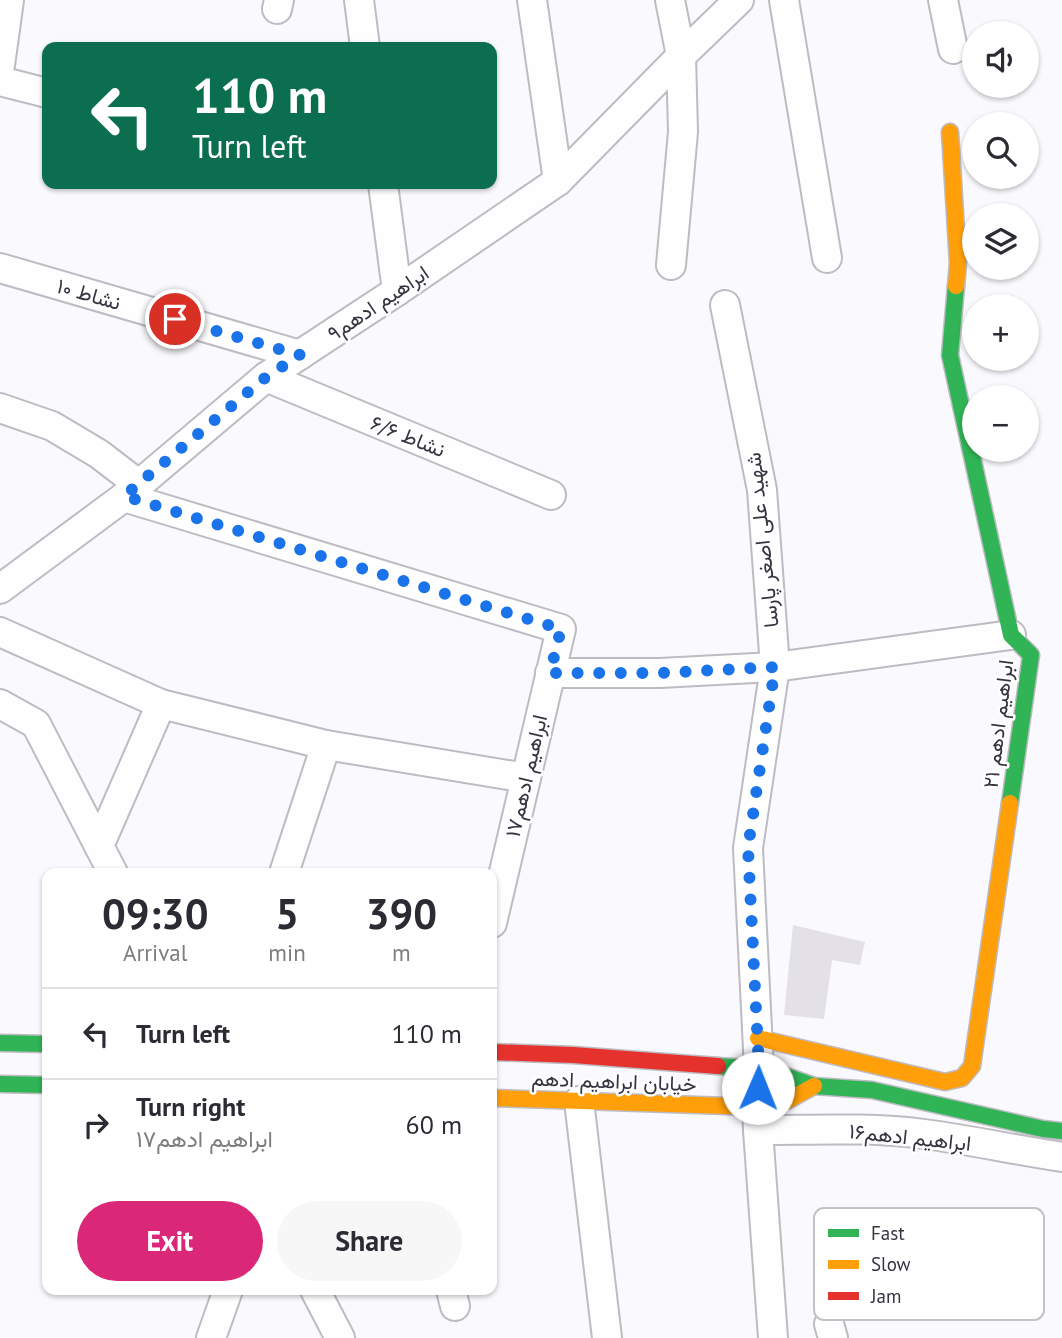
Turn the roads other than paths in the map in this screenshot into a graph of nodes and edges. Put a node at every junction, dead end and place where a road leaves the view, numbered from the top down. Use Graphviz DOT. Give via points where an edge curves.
graph roads {
  1 [pos="9,0"];
  2 [pos="359,0"];
  3 [pos="532,0"];
  4 [pos="670,0"];
  5 [pos="739,0"];
  6 [pos="784,0"];
  7 [pos="943,0"];
  8 [pos="364,42"];
  9 [pos="953,49"];
  10 [pos="681,56"];
  11 [pos="0,65"];
  12 [pos="0,81"];
  13 [pos="42,92"];
  14 [pos="950,132"];
  15 [pos="558,181"];
  16 [pos="384,189"];
  17 [pos="827,258"];
  18 [pos="671,265"];
  19 [pos="0,268"];
  20 [pos="397,291"];
  21 [pos="725,305"];
  22 [pos="300,355"];
  23 [pos="266,377"];
  24 [pos="0,408"];
  25 [pos="131,490"];
  26 [pos="551,495"];
  27 [pos="0,589"];
  28 [pos="0,632"];
  29 [pos="1011,635"];
  30 [pos="775,667"];
  31 [pos="550,673"];
  32 [pos="0,704"];
  33 [pos="161,704"];
  34 [pos="326,745"];
  35 [pos="526,778"];
  36 [pos="99,846"];
  37 [pos="110,868"];
  38 [pos="286,868"];
  39 [pos="497,902"];
  40 [pos="758,1038"];
  41 [pos="0,1043"];
  42 [pos="42,1044"];
  43 [pos="497,1052"];
  44 [pos="759,1069"];
  45 [pos="0,1084"];
  46 [pos="42,1085"];
  47 [pos="814,1087"];
  48 [pos="497,1098"];
  49 [pos="579,1101"];
  50 [pos="757,1118"];
  51 [pos="1062,1131"];
  52 [pos="1062,1157"];
  53 [pos="226,1295"];
  54 [pos="318,1295"];
  55 [pos="211,1338"];
  56 [pos="340,1338"];
  57 [pos="607,1338"];
  58 [pos="773,1338"];
  1 -- 11 [label="street"];
  2 -- 8 [label="street"];
  3 -- 15 [label="street"];
  4 -- 10 [label="street"];
  5 -- 10 [label="street, ابراهیم ادهم۹"];
  6 -- 17 [label="street"];
  7 -- 9 [label="street"];
  10 -- 15 [label="street, ابراهیم ادهم۹"];
  10 -- 18 [label="street" via="683,132"];
  12 -- 13 [label="street"];
  14 -- 29 [label="street, ابراهیم ادهم ۲۱" via="958,263 950,355"];
  15 -- 20 [label="street, ابراهیم ادهم۹"];
  16 -- 20 [label="street"];
  19 -- 22 [label="street, نشاط ۱۰"];
  20 -- 22 [label="street, ابراهیم ادهم۹"];
  21 -- 30 [label="street, شهید علی اصغر پارسا" via="762,490"];
  22 -- 23 [label="street, ابراهیم ادهم۹"];
  23 -- 25 [label="street, ابراهیم ادهم۹"];
  23 -- 26 [label="street, نشاط ۶/۶"];
  24 -- 25 [label="street" via="52,426 99,454"];
  25 -- 27 [label="street, ابراهیم ادهم۹"];
  25 -- 31 [label="street, ابراهیم ادهم۱۷" via="561,629"];
  28 -- 33 [label="street"];
  29 -- 30 [label="street"];
  29 -- 40 [label="street, ابراهیم ادهم ۲۱" via="1031,655 972,1066 962,1078 945,1082"];
  30 -- 31 [label="street"];
  30 -- 40 [label="street, شهید علی اصغر پارسا" via="748,848"];
  31 -- 35 [label="street, ابراهیم ادهم۱۷"];
  32 -- 36 [label="street" via="36,724"];
  33 -- 34 [label="street"];
  33 -- 36 [label="street"];
  34 -- 35 [label="street"];
  34 -- 38 [label="street"];
  35 -- 39 [label="street, ابراهیم ادهم۱۷"];
  36 -- 37 [label="street"];
  40 -- 44 [label="street, شهید علی اصغر پارسا"];
  41 -- 42 [label="street"];
  43 -- 44 [label="street, خیابان ابراهیم ادهم"];
  44 -- 47 [label="street, خیابان ابراهیم ادهم"];
  44 -- 50 [label="street, شهید علی اصغر پارسا"];
  45 -- 46 [label="street"];
  47 -- 50 [label="street, خیابان ابراهیم ادهم"];
  47 -- 51 [label="street, خیابان ابراهیم ادهم" via="872,1090"];
  48 -- 49 [label="street, خیابان ابراهیم ادهم"];
  49 -- 50 [label="street, خیابان ابراهیم ادهم"];
  49 -- 57 [label="street"];
  50 -- 52 [label="street, ابراهیم ادهم۱۶" via="923,1134"];
  50 -- 58 [label="street, شهید علی اصغر پارسا"];
  53 -- 55 [label="street"];
  54 -- 56 [label="street"];
}
